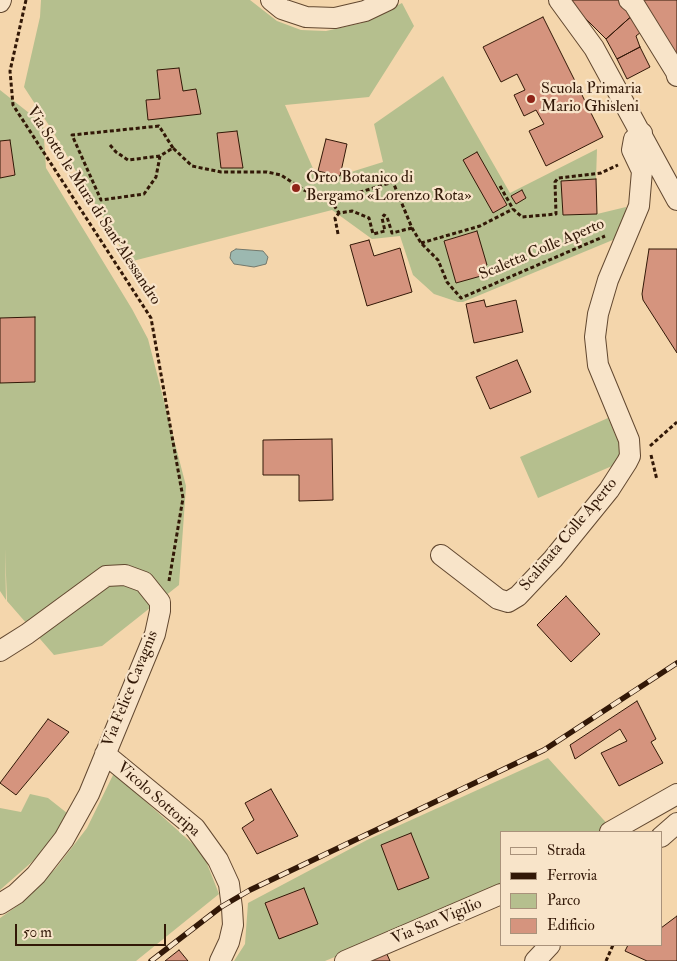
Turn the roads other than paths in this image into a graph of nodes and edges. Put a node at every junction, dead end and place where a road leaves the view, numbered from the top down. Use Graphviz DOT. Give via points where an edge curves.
graph roads {
  1 [pos="271,0"];
  2 [pos="388,0"];
  3 [pos="559,0"];
  4 [pos="629,0"];
  5 [pos="677,76"];
  6 [pos="637,141"];
  7 [pos="677,200"];
  8 [pos="441,555"];
  9 [pos="0,651"];
  10 [pos="105,754"];
  11 [pos="677,794"];
  12 [pos="677,823"];
  13 [pos="612,831"];
  14 [pos="662,836"];
  15 [pos="500,894"];
  16 [pos="0,904"];
  17 [pos="549,946"];
  18 [pos="220,961"];
  19 [pos="345,961"];
  20 [pos="535,961"];
  1 -- 2 [label="street" via="282,9 306,17 335,18 365,11"];
  3 -- 6 [label="street" via="594,48"];
  4 -- 5 [label="street"];
  6 -- 7 [label="street"];
  6 -- 8 [label="street, Scalinata Colle Aperto" via="642,171 639,206 608,280 595,338 598,365 629,440 630,456 609,490 564,545 518,596 508,602 498,600"];
  9 -- 10 [label="street, Via Felice Cavagnis" via="106,576 125,575 144,582 160,602 155,634"];
  10 -- 16 [label="street, Via Felice Cavagnis" via="64,839 36,875"];
  10 -- 18 [label="street, Vicolo Sottoripa" via="195,828 218,860 228,884 233,925"];
  11 -- 13 [label="street"];
  12 -- 14 [label="street"];
  15 -- 19 [label="street, Via San Vigilio"];
  17 -- 20 [label="street"];
}
